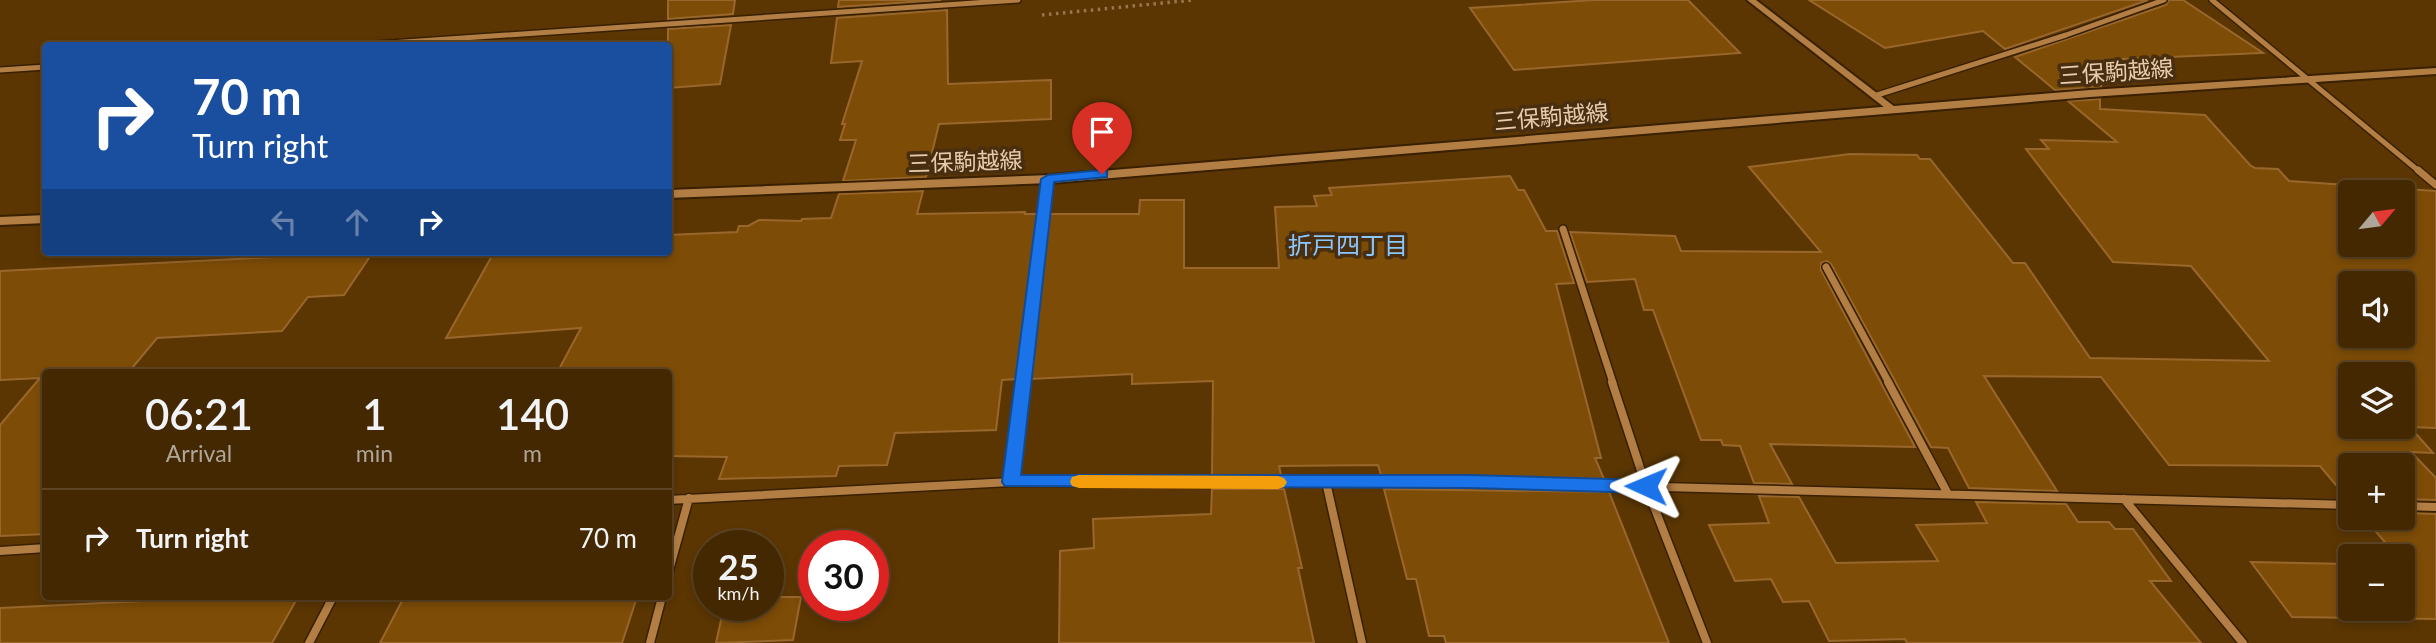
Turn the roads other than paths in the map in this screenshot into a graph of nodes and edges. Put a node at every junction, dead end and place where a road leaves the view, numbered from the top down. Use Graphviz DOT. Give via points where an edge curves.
graph roads {
  1 [pos="1018,0"];
  2 [pos="1751,0"];
  3 [pos="2164,0"];
  4 [pos="2212,0"];
  5 [pos="404,42"];
  6 [pos="42,67"];
  7 [pos="0,70"];
  8 [pos="2436,71"];
  9 [pos="2308,78"];
  10 [pos="1874,96"];
  11 [pos="1892,109"];
  12 [pos="1048,179"];
  13 [pos="2436,184"];
  14 [pos="672,194"];
  15 [pos="42,219"];
  16 [pos="0,221"];
  17 [pos="1563,229"];
  18 [pos="1826,267"];
  19 [pos="1011,482"];
  20 [pos="1326,482"];
  21 [pos="1646,486"];
  22 [pos="1948,494"];
  23 [pos="689,498"];
  24 [pos="672,499"];
  25 [pos="2124,499"];
  26 [pos="2338,505"];
  27 [pos="2415,506"];
  28 [pos="2436,507"];
  29 [pos="42,548"];
  30 [pos="0,551"];
  31 [pos="672,560"];
  32 [pos="332,600"];
  33 [pos="661,600"];
  34 [pos="309,643"];
  35 [pos="650,643"];
  36 [pos="1362,643"];
  37 [pos="1707,643"];
  38 [pos="2243,643"];
  1 -- 5 [label="street"];
  2 -- 10 [label="street"];
  3 -- 10 [label="street"];
  4 -- 9 [label="street"];
  6 -- 7 [label="street"];
  8 -- 9 [label="main road, 三保駒越線"];
  9 -- 11 [label="main road, 三保駒越線"];
  9 -- 13 [label="street"];
  10 -- 11 [label="street"];
  11 -- 12 [label="main road, 三保駒越線"];
  12 -- 14 [label="main road, 三保駒越線"];
  12 -- 19 [label="street"];
  15 -- 16 [label="main road"];
  17 -- 21 [label="street"];
  18 -- 22 [label="street"];
  19 -- 20 [label="street"];
  19 -- 23 [label="street"];
  20 -- 21 [label="street"];
  20 -- 36 [label="street"];
  21 -- 22 [label="street"];
  21 -- 37 [label="street"];
  22 -- 25 [label="street"];
  23 -- 24 [label="street"];
  23 -- 31 [label="street"];
  25 -- 26 [label="street"];
  25 -- 38 [label="street"];
  27 -- 28 [label="street"];
  29 -- 30 [label="street"];
  32 -- 34 [label="street"];
  33 -- 35 [label="street"];
}
